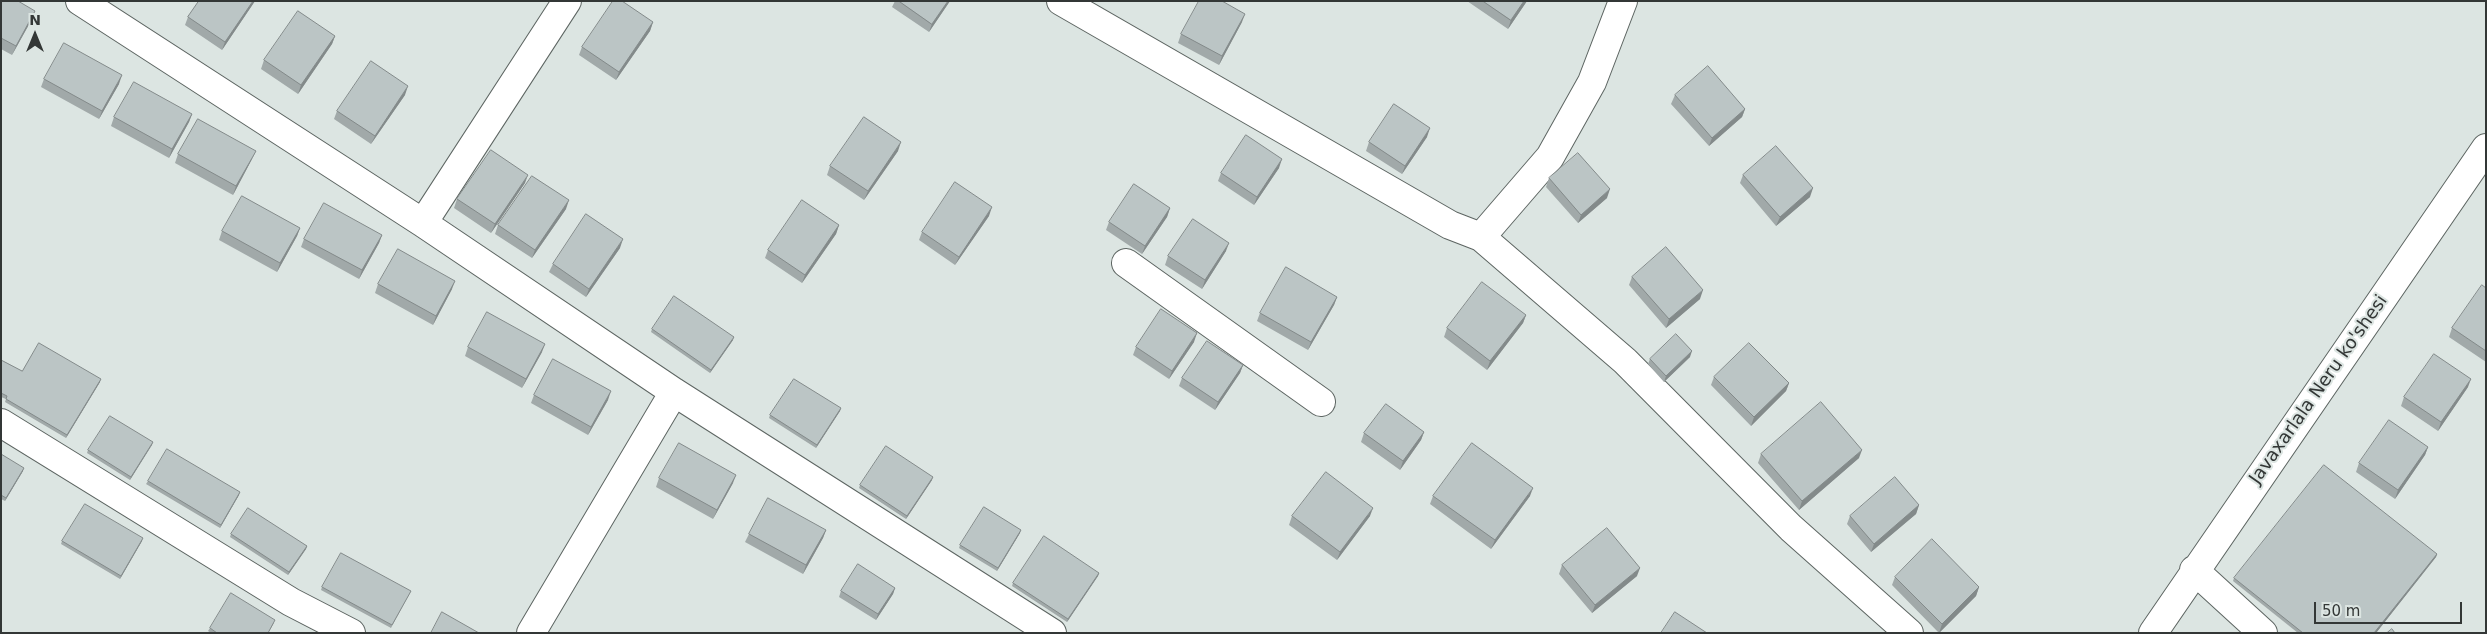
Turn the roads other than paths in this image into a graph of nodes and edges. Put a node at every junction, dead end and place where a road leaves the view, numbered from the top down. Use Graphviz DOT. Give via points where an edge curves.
graph roads {
  1 [pos="80,1"];
  2 [pos="567,1"];
  3 [pos="1061,1"];
  4 [pos="1623,1"];
  5 [pos="2486,148"];
  6 [pos="423,223"];
  7 [pos="1481,237"];
  8 [pos="1126,263"];
  9 [pos="674,392"];
  10 [pos="1321,402"];
  11 [pos="1,423"];
  12 [pos="2194,570"];
  13 [pos="351,633"];
  14 [pos="531,633"];
  15 [pos="1052,633"];
  16 [pos="1909,633"];
  17 [pos="2154,633"];
  18 [pos="2263,633"];
  1 -- 6 [label="street"];
  2 -- 6 [label="street"];
  3 -- 7 [label="street" via="1450,225"];
  4 -- 7 [label="street" via="1592,82 1550,157"];
  5 -- 12 [label="street, Javaxarlala Neru ko'shesi"];
  6 -- 9 [label="street"];
  7 -- 16 [label="street" via="1625,360 1791,528"];
  8 -- 10 [label="street"];
  9 -- 14 [label="street"];
  9 -- 15 [label="street"];
  11 -- 13 [label="street" via="290,602"];
  12 -- 17 [label="street, Javaxarlala Neru ko'shesi"];
  12 -- 18 [label="street"];
}
